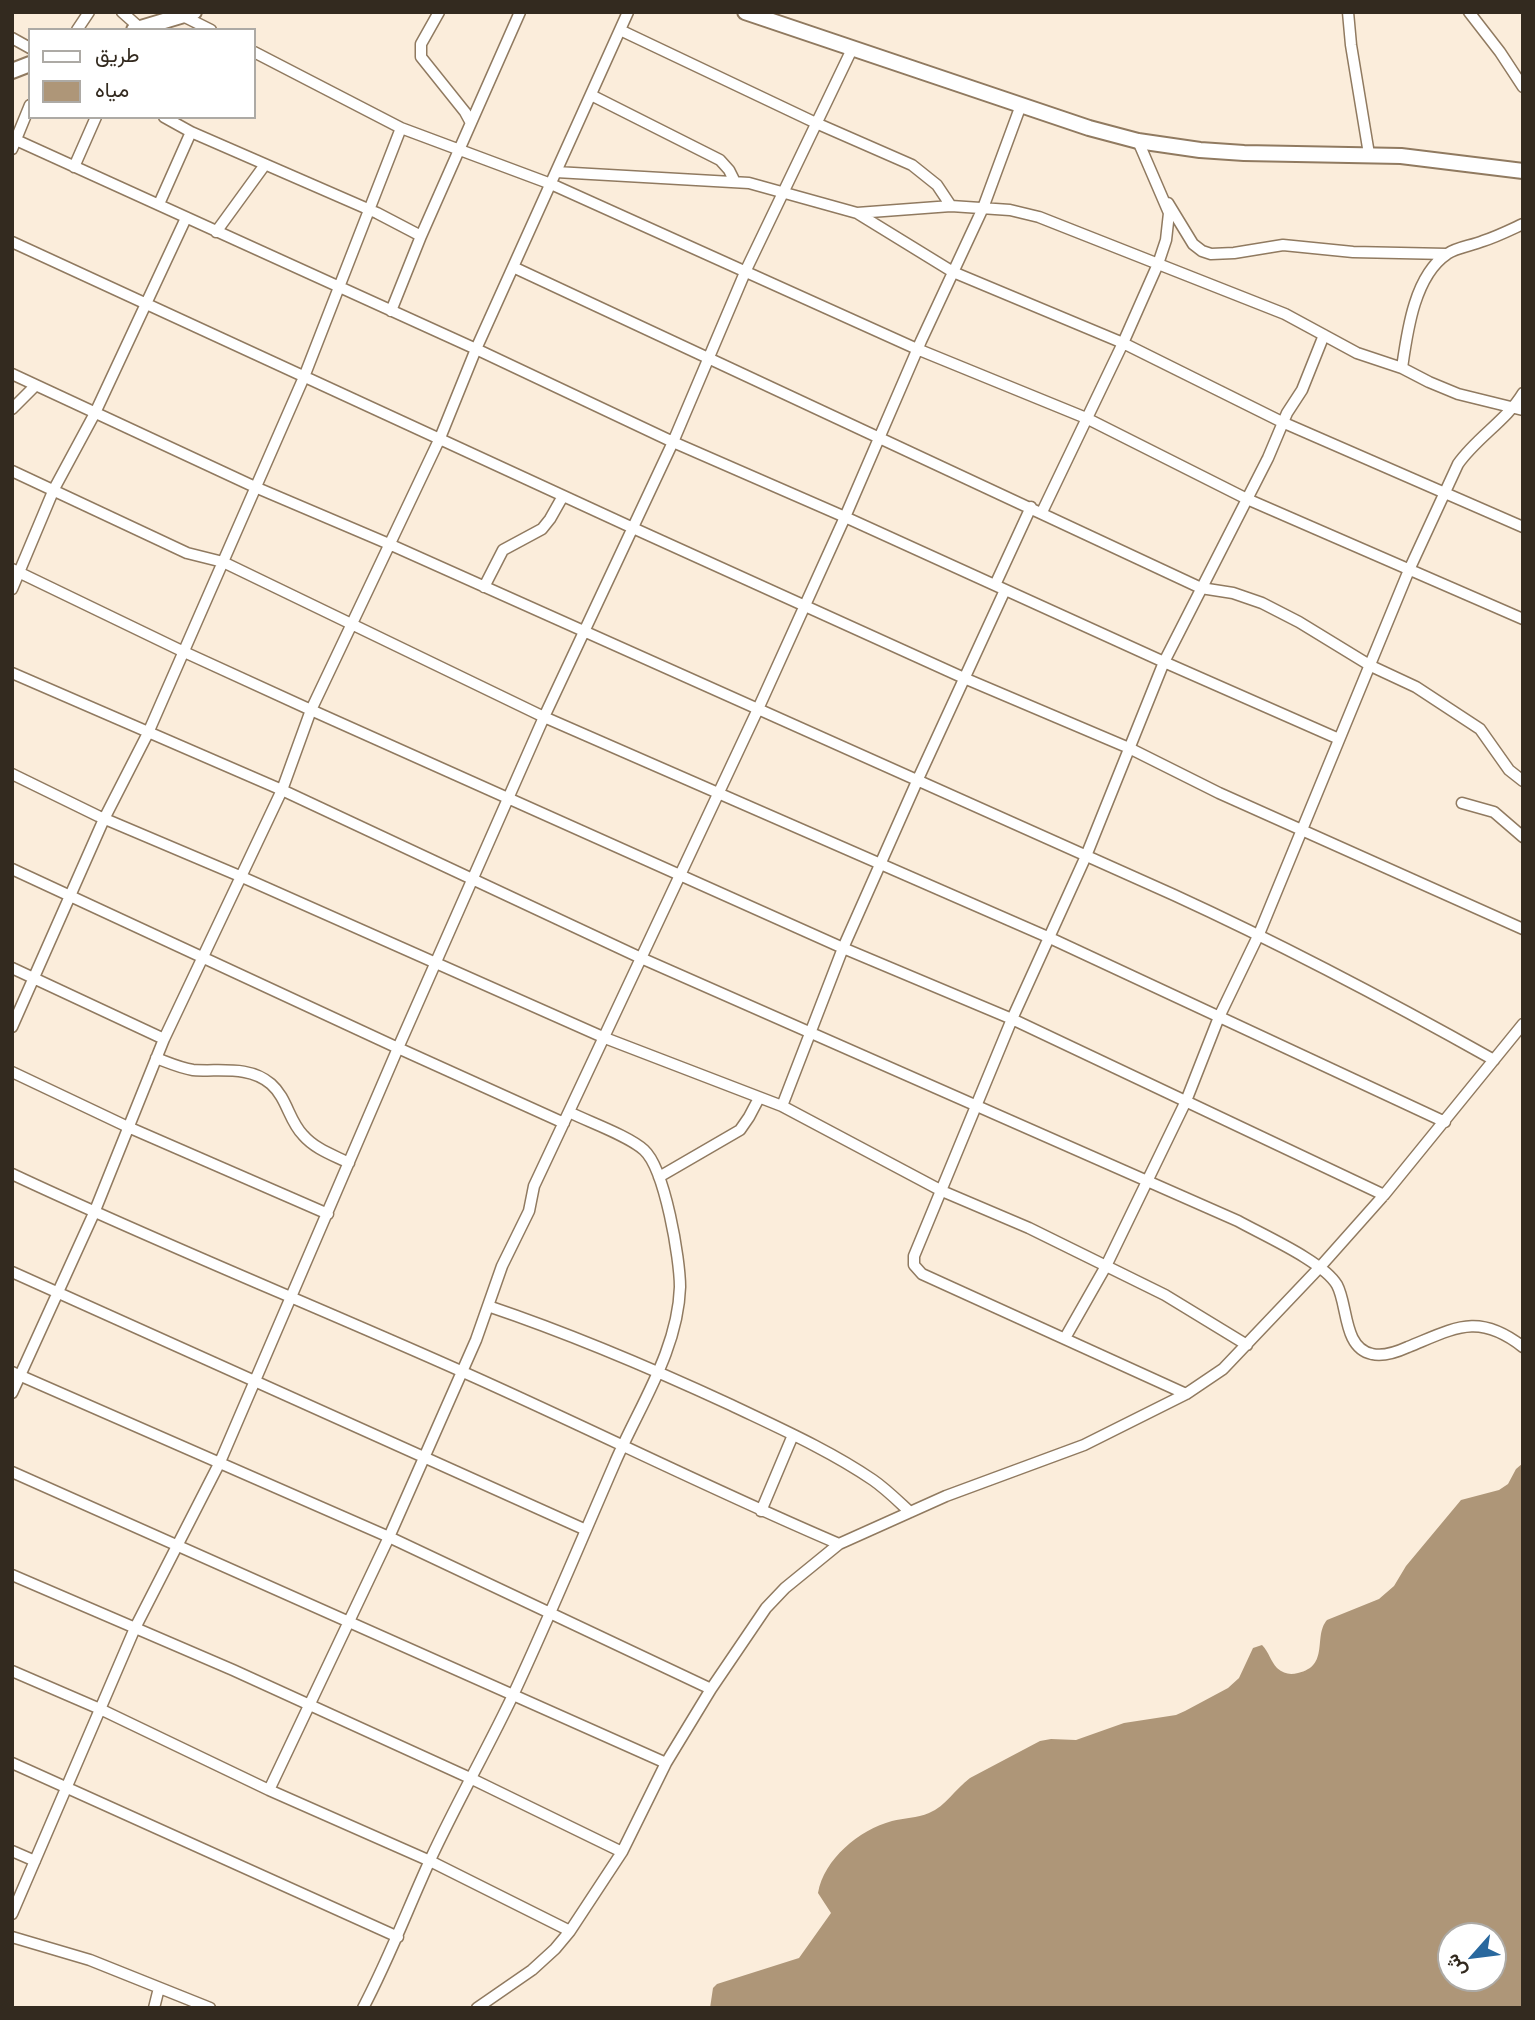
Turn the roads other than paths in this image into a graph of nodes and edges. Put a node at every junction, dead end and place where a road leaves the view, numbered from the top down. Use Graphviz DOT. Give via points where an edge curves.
graph roads {
  1 [pos="89,12"];
  2 [pos="122,12"];
  3 [pos="439,12"];
  4 [pos="520,12"];
  5 [pos="628,12"];
  6 [pos="745,12"];
  7 [pos="1348,12"];
  8 [pos="1469,12"];
  9 [pos="188,14"];
  10 [pos="78,28"];
  11 [pos="136,28"];
  12 [pos="140,28"];
  13 [pos="208,28"];
  14 [pos="620,30"];
  15 [pos="12,38"];
  16 [pos="28,47"];
  17 [pos="853,47"];
  18 [pos="256,53"];
  19 [pos="1523,87"];
  20 [pos="591,96"];
  21 [pos="1021,105"];
  22 [pos="28,109"];
  23 [pos="95,119"];
  24 [pos="168,119"];
  25 [pos="471,122"];
  26 [pos="816,123"];
  27 [pos="401,128"];
  28 [pos="191,132"];
  29 [pos="1138,141"];
  30 [pos="14,144"];
  31 [pos="459,151"];
  32 [pos="1368,154"];
  33 [pos="264,166"];
  34 [pos="74,167"];
  35 [pos="1523,171"];
  36 [pos="556,172"];
  37 [pos="735,182"];
  38 [pos="551,184"];
  39 [pos="783,192"];
  40 [pos="1164,197"];
  41 [pos="159,204"];
  42 [pos="951,206"];
  43 [pos="983,208"];
  44 [pos="368,209"];
  45 [pos="857,214"];
  46 [pos="186,218"];
  47 [pos="1523,224"];
  48 [pos="216,232"];
  49 [pos="421,236"];
  50 [pos="12,242"];
  51 [pos="1447,254"];
  52 [pos="1158,264"];
  53 [pos="513,267"];
  54 [pos="746,270"];
  55 [pos="953,272"];
  56 [pos="338,286"];
  57 [pos="146,303"];
  58 [pos="391,311"];
  59 [pos="1324,335"];
  60 [pos="1123,343"];
  61 [pos="476,349"];
  62 [pos="917,349"];
  63 [pos="708,359"];
  64 [pos="1402,368"];
  65 [pos="12,374"];
  66 [pos="304,377"];
  67 [pos="35,386"];
  68 [pos="1523,393"];
  69 [pos="12,410"];
  70 [pos="1518,410"];
  71 [pos="95,413"];
  72 [pos="1086,418"];
  73 [pos="1282,422"];
  74 [pos="880,437"];
  75 [pos="440,438"];
  76 [pos="673,442"];
  77 [pos="12,471"];
  78 [pos="255,487"];
  79 [pos="54,489"];
  80 [pos="1445,493"];
  81 [pos="563,496"];
  82 [pos="1247,499"];
  83 [pos="1031,508"];
  84 [pos="1042,512"];
  85 [pos="845,517"];
  86 [pos="1523,527"];
  87 [pos="634,528"];
  88 [pos="389,544"];
  89 [pos="223,562"];
  90 [pos="1409,570"];
  91 [pos="15,571"];
  92 [pos="995,585"];
  93 [pos="484,587"];
  94 [pos="1201,587"];
  95 [pos="12,589"];
  96 [pos="1005,590"];
  97 [pos="805,605"];
  98 [pos="1523,619"];
  99 [pos="353,624"];
  100 [pos="585,633"];
  101 [pos="182,651"];
  102 [pos="1164,662"];
  103 [pos="1371,666"];
  104 [pos="12,673"];
  105 [pos="964,678"];
  106 [pos="758,709"];
  107 [pos="311,710"];
  108 [pos="544,717"];
  109 [pos="148,733"];
  110 [pos="1339,739"];
  111 [pos="1129,748"];
  112 [pos="12,774"];
  113 [pos="918,779"];
  114 [pos="1523,781"];
  115 [pos="282,790"];
  116 [pos="718,793"];
  117 [pos="510,797"];
  118 [pos="1462,803"];
  119 [pos="104,819"];
  120 [pos="1302,830"];
  121 [pos="1523,837"];
  122 [pos="1086,856"];
  123 [pos="880,865"];
  124 [pos="12,869"];
  125 [pos="680,873"];
  126 [pos="242,877"];
  127 [pos="474,880"];
  128 [pos="70,895"];
  129 [pos="1523,929"];
  130 [pos="1259,934"];
  131 [pos="1050,938"];
  132 [pos="844,948"];
  133 [pos="203,956"];
  134 [pos="641,958"];
  135 [pos="437,963"];
  136 [pos="12,968"];
  137 [pos="34,978"];
  138 [pos="1219,1017"];
  139 [pos="1012,1019"];
  140 [pos="1523,1024"];
  141 [pos="12,1027"];
  142 [pos="811,1031"];
  143 [pos="605,1038"];
  144 [pos="164,1039"];
  145 [pos="398,1048"];
  146 [pos="156,1058"];
  147 [pos="1494,1060"];
  148 [pos="12,1072"];
  149 [pos="759,1098"];
  150 [pos="1186,1101"];
  151 [pos="782,1106"];
  152 [pos="976,1107"];
  153 [pos="569,1112"];
  154 [pos="564,1122"];
  155 [pos="1445,1122"];
  156 [pos="128,1127"];
  157 [pos="349,1163"];
  158 [pos="12,1174"];
  159 [pos="659,1177"];
  160 [pos="1148,1183"];
  161 [pos="942,1191"];
  162 [pos="1384,1195"];
  163 [pos="94,1213"];
  164 [pos="328,1214"];
  165 [pos="1106,1266"];
  166 [pos="1320,1267"];
  167 [pos="12,1272"];
  168 [pos="58,1293"];
  169 [pos="292,1298"];
  170 [pos="488,1306"];
  171 [pos="1065,1338"];
  172 [pos="1247,1345"];
  173 [pos="1523,1347"];
  174 [pos="461,1371"];
  175 [pos="659,1371"];
  176 [pos="16,1373"];
  177 [pos="256,1381"];
  178 [pos="12,1393"];
  179 [pos="1186,1394"];
  180 [pos="793,1435"];
  181 [pos="623,1444"];
  182 [pos="424,1458"];
  183 [pos="220,1462"];
  184 [pos="12,1472"];
  185 [pos="761,1511"];
  186 [pos="910,1512"];
  187 [pos="586,1530"];
  188 [pos="389,1537"];
  189 [pos="839,1544"];
  190 [pos="177,1546"];
  191 [pos="12,1575"];
  192 [pos="550,1614"];
  193 [pos="350,1622"];
  194 [pos="135,1629"];
  195 [pos="12,1671"];
  196 [pos="711,1689"];
  197 [pos="513,1696"];
  198 [pos="309,1704"];
  199 [pos="100,1709"];
  200 [pos="12,1763"];
  201 [pos="666,1763"];
  202 [pos="470,1778"];
  203 [pos="67,1788"];
  204 [pos="269,1790"];
  205 [pos="12,1851"];
  206 [pos="622,1852"];
  207 [pos="35,1861"];
  208 [pos="430,1861"];
  209 [pos="12,1914"];
  210 [pos="570,1931"];
  211 [pos="12,1937"];
  212 [pos="398,1937"];
  213 [pos="159,1987"];
  214 [pos="154,2008"];
  215 [pos="210,2008"];
  216 [pos="363,2008"];
  217 [pos="477,2008"];
  1 -- 10 [label="street"];
  2 -- 11 [label="street"];
  3 -- 25 [label="street" via="421,44 421,57"];
  4 -- 25 [label="street"];
  5 -- 14 [label="street"];
  6 -- 17 [label="main road"];
  7 -- 32 [label="street"];
  8 -- 19 [label="street"];
  9 -- 12 [label="main road"];
  9 -- 13 [label="street"];
  14 -- 20 [label="street"];
  14 -- 26 [label="street"];
  15 -- 16 [label="street"];
  17 -- 21 [label="main road"];
  17 -- 26 [label="street"];
  18 -- 27 [label="street"];
  20 -- 36 [label="street"];
  20 -- 37 [label="street" via="720,160"];
  21 -- 29 [label="main road"];
  21 -- 43 [label="street"];
  22 -- 30 [label="street"];
  23 -- 34 [label="street"];
  24 -- 28 [label="street"];
  25 -- 31 [label="street"];
  26 -- 39 [label="street"];
  26 -- 42 [label="street" via="923,172"];
  27 -- 31 [label="street"];
  27 -- 44 [label="street"];
  28 -- 33 [label="street"];
  28 -- 41 [label="street"];
  29 -- 32 [label="main road" via="1244,153"];
  29 -- 40 [label="street"];
  30 -- 34 [label="street"];
  31 -- 38 [label="street"];
  31 -- 49 [label="street"];
  32 -- 35 [label="main road"];
  33 -- 44 [label="street"];
  33 -- 48 [label="street"];
  34 -- 41 [label="street"];
  36 -- 37 [label="street"];
  36 -- 38 [label="street"];
  37 -- 39 [label="street"];
  38 -- 53 [label="street"];
  38 -- 54 [label="street"];
  39 -- 45 [label="street"];
  39 -- 54 [label="street"];
  40 -- 51 [label="street" via="1194,244 1211,254 1283,245"];
  40 -- 52 [label="street" via="1168,228"];
  41 -- 46 [label="street"];
  42 -- 43 [label="street"];
  42 -- 45 [label="street"];
  43 -- 52 [label="street" via="1039,216"];
  43 -- 55 [label="street"];
  44 -- 49 [label="street"];
  44 -- 56 [label="street"];
  45 -- 55 [label="street"];
  46 -- 48 [label="street"];
  46 -- 57 [label="street"];
  47 -- 51 [label="street"];
  48 -- 56 [label="street"];
  49 -- 58 [label="street"];
  50 -- 57 [label="street"];
  51 -- 64 [label="street" via="1413,306"];
  52 -- 59 [label="street" via="1285,314"];
  52 -- 60 [label="street"];
  53 -- 61 [label="street"];
  53 -- 63 [label="street"];
  54 -- 62 [label="street"];
  54 -- 63 [label="street"];
  55 -- 60 [label="street"];
  55 -- 62 [label="street"];
  56 -- 58 [label="street"];
  56 -- 66 [label="street"];
  57 -- 66 [label="street"];
  57 -- 71 [label="street"];
  58 -- 61 [label="street"];
  59 -- 64 [label="street" via="1357,353"];
  59 -- 73 [label="street" via="1302,390"];
  60 -- 72 [label="street"];
  60 -- 73 [label="street"];
  61 -- 75 [label="street"];
  61 -- 76 [label="street"];
  62 -- 72 [label="street"];
  62 -- 74 [label="street"];
  63 -- 74 [label="street"];
  63 -- 76 [label="street"];
  64 -- 70 [label="street" via="1458,394"];
  65 -- 67 [label="street"];
  66 -- 75 [label="street"];
  66 -- 78 [label="street"];
  67 -- 69 [label="street"];
  67 -- 71 [label="street"];
  68 -- 70 [label="street"];
  70 -- 80 [label="street" via="1466,453"];
  71 -- 78 [label="street"];
  71 -- 79 [label="street"];
  72 -- 82 [label="street"];
  72 -- 84 [label="street"];
  73 -- 80 [label="street"];
  73 -- 82 [label="street"];
  74 -- 83 [label="street"];
  74 -- 85 [label="street"];
  75 -- 81 [label="street"];
  75 -- 88 [label="street"];
  76 -- 85 [label="street"];
  76 -- 87 [label="street"];
  77 -- 79 [label="street"];
  78 -- 88 [label="street"];
  78 -- 89 [label="street"];
  79 -- 89 [label="street" via="187,553"];
  79 -- 91 [label="street"];
  80 -- 86 [label="street"];
  80 -- 90 [label="street"];
  81 -- 87 [label="street"];
  81 -- 93 [label="street" via="542,529 503,550"];
  82 -- 90 [label="street"];
  82 -- 94 [label="street"];
  83 -- 84 [label="street"];
  83 -- 92 [label="street"];
  84 -- 94 [label="street"];
  85 -- 92 [label="street"];
  85 -- 97 [label="street"];
  87 -- 97 [label="street"];
  87 -- 100 [label="street"];
  88 -- 93 [label="street"];
  88 -- 99 [label="street"];
  89 -- 99 [label="street"];
  89 -- 101 [label="street"];
  90 -- 98 [label="street"];
  90 -- 103 [label="street"];
  91 -- 95 [label="street"];
  91 -- 101 [label="street"];
  92 -- 96 [label="street"];
  93 -- 100 [label="street"];
  94 -- 102 [label="street"];
  94 -- 103 [label="street" via="1262,603"];
  96 -- 102 [label="street"];
  96 -- 105 [label="street"];
  97 -- 105 [label="street"];
  97 -- 106 [label="street"];
  99 -- 107 [label="street"];
  99 -- 108 [label="street"];
  100 -- 106 [label="street"];
  100 -- 108 [label="street"];
  101 -- 107 [label="street"];
  101 -- 109 [label="street"];
  102 -- 110 [label="street"];
  102 -- 111 [label="street"];
  103 -- 110 [label="street"];
  103 -- 114 [label="street" via="1416,687 1480,729"];
  104 -- 109 [label="street"];
  105 -- 111 [label="street"];
  105 -- 113 [label="street"];
  106 -- 113 [label="street"];
  106 -- 116 [label="street"];
  107 -- 115 [label="street"];
  107 -- 117 [label="street"];
  108 -- 116 [label="street"];
  108 -- 117 [label="street"];
  109 -- 115 [label="street"];
  109 -- 119 [label="street"];
  110 -- 120 [label="street"];
  111 -- 120 [label="street"];
  111 -- 122 [label="street"];
  112 -- 119 [label="street"];
  113 -- 122 [label="street"];
  113 -- 123 [label="street"];
  115 -- 126 [label="street"];
  115 -- 127 [label="street"];
  116 -- 123 [label="street"];
  116 -- 125 [label="street"];
  117 -- 125 [label="street"];
  117 -- 127 [label="street"];
  118 -- 121 [label="street" via="1494,812"];
  119 -- 126 [label="street"];
  119 -- 128 [label="street"];
  120 -- 129 [label="street"];
  120 -- 130 [label="street"];
  122 -- 130 [label="street"];
  122 -- 131 [label="street"];
  123 -- 131 [label="street"];
  123 -- 132 [label="street"];
  124 -- 128 [label="street"];
  125 -- 132 [label="street"];
  125 -- 134 [label="street"];
  126 -- 133 [label="street"];
  126 -- 135 [label="street"];
  127 -- 134 [label="street"];
  127 -- 135 [label="street"];
  128 -- 133 [label="street"];
  128 -- 137 [label="street"];
  130 -- 138 [label="street"];
  130 -- 147 [label="street"];
  131 -- 138 [label="street"];
  131 -- 139 [label="street"];
  132 -- 139 [label="street"];
  132 -- 142 [label="street"];
  133 -- 144 [label="street"];
  133 -- 145 [label="street"];
  134 -- 142 [label="street"];
  134 -- 143 [label="street"];
  135 -- 143 [label="street"];
  135 -- 145 [label="street"];
  136 -- 137 [label="street"];
  137 -- 141 [label="street"];
  137 -- 144 [label="street"];
  138 -- 150 [label="street"];
  138 -- 155 [label="street"];
  139 -- 150 [label="street"];
  139 -- 152 [label="street"];
  140 -- 147 [label="street"];
  142 -- 151 [label="street"];
  142 -- 152 [label="street"];
  143 -- 149 [label="street"];
  143 -- 153 [label="street"];
  144 -- 146 [label="street"];
  145 -- 154 [label="street"];
  145 -- 157 [label="street"];
  146 -- 156 [label="street"];
  146 -- 157 [label="street" via="191,1070 233,1069 260,1077 282,1098 301,1134"];
  147 -- 155 [label="street"];
  148 -- 156 [label="street"];
  149 -- 151 [label="street"];
  149 -- 159 [label="street" via="740,1130"];
  150 -- 160 [label="street"];
  150 -- 162 [label="street"];
  151 -- 161 [label="street"];
  152 -- 160 [label="street"];
  152 -- 161 [label="street"];
  153 -- 154 [label="street"];
  153 -- 159 [label="street" via="643,1149"];
  154 -- 170 [label="street"];
  155 -- 162 [label="street"];
  156 -- 163 [label="street"];
  156 -- 164 [label="street"];
  157 -- 164 [label="street"];
  158 -- 163 [label="street"];
  159 -- 175 [label="street" via="676,1244 680,1285 677,1315"];
  160 -- 165 [label="street"];
  160 -- 166 [label="street" via="1238,1221"];
  161 -- 165 [label="street"];
  161 -- 171 [label="street" via="914,1265 922,1274"];
  162 -- 166 [label="street"];
  163 -- 168 [label="street"];
  163 -- 169 [label="street"];
  164 -- 169 [label="street"];
  165 -- 171 [label="street"];
  165 -- 172 [label="street" via="1165,1295"];
  166 -- 172 [label="street"];
  166 -- 173 [label="street" via="1336,1284 1350,1334 1364,1351 1395,1353 1456,1328 1473,1326 1500,1331"];
  167 -- 168 [label="street"];
  168 -- 176 [label="street"];
  168 -- 177 [label="street"];
  169 -- 174 [label="street"];
  169 -- 177 [label="street"];
  170 -- 174 [label="street"];
  170 -- 175 [label="street"];
  171 -- 179 [label="street"];
  172 -- 179 [label="street"];
  174 -- 181 [label="street"];
  174 -- 182 [label="street"];
  175 -- 180 [label="street"];
  175 -- 181 [label="street"];
  176 -- 178 [label="street"];
  176 -- 183 [label="street"];
  177 -- 182 [label="street"];
  177 -- 183 [label="street"];
  179 -- 186 [label="street" via="1084,1445"];
  180 -- 185 [label="street"];
  180 -- 186 [label="street" via="875,1482"];
  181 -- 185 [label="street"];
  181 -- 187 [label="street"];
  182 -- 187 [label="street"];
  182 -- 188 [label="street"];
  183 -- 188 [label="street"];
  183 -- 190 [label="street"];
  184 -- 190 [label="street"];
  185 -- 189 [label="street"];
  186 -- 189 [label="street"];
  187 -- 192 [label="street"];
  188 -- 192 [label="street"];
  188 -- 193 [label="street"];
  189 -- 196 [label="street" via="766,1608"];
  190 -- 193 [label="street"];
  190 -- 194 [label="street"];
  191 -- 194 [label="street"];
  192 -- 196 [label="street"];
  192 -- 197 [label="street"];
  193 -- 197 [label="street"];
  193 -- 198 [label="street"];
  194 -- 198 [label="street"];
  194 -- 199 [label="street"];
  195 -- 199 [label="street"];
  196 -- 201 [label="street"];
  197 -- 201 [label="street"];
  197 -- 202 [label="street"];
  198 -- 202 [label="street"];
  198 -- 204 [label="street"];
  199 -- 203 [label="street"];
  199 -- 204 [label="street"];
  200 -- 203 [label="street"];
  201 -- 206 [label="street"];
  202 -- 206 [label="street"];
  202 -- 208 [label="street"];
  203 -- 207 [label="street"];
  203 -- 212 [label="street"];
  204 -- 208 [label="street"];
  205 -- 207 [label="street"];
  206 -- 210 [label="street"];
  207 -- 209 [label="street"];
  208 -- 210 [label="street"];
  208 -- 212 [label="street"];
  210 -- 217 [label="street" via="532,1970"];
  211 -- 213 [label="street"];
  212 -- 216 [label="street"];
  213 -- 214 [label="street"];
  213 -- 215 [label="street"];
}
